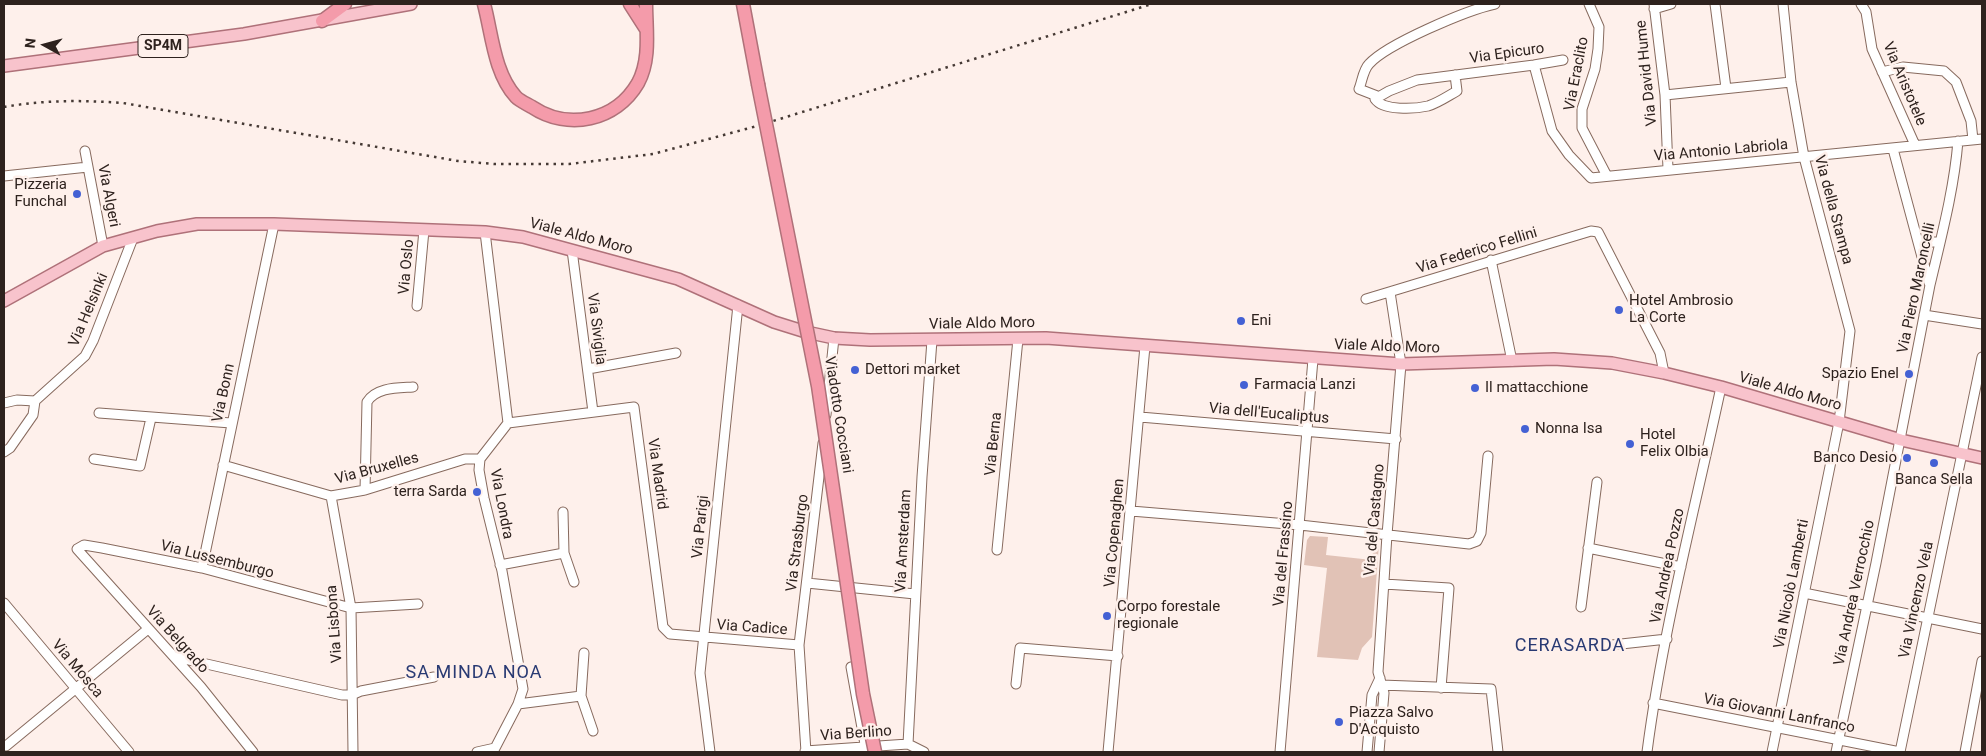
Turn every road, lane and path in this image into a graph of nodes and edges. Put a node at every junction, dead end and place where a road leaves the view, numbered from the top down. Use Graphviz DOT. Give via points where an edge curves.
graph roads {
  1 [pos="345,4"];
  2 [pos="412,4"];
  3 [pos="630,4"];
  4 [pos="646,4"];
  5 [pos="743,4"];
  6 [pos="1495,4"];
  7 [pos="1589,4"];
  8 [pos="1671,4"];
  9 [pos="1715,4"];
  10 [pos="1783,4"];
  11 [pos="1861,4"];
  12 [pos="1654,6"];
  13 [pos="485,8"];
  14 [pos="322,21"];
  15 [pos="647,30"];
  16 [pos="1563,60"];
  17 [pos="1534,65"];
  18 [pos="4,66"];
  19 [pos="1882,72"];
  20 [pos="1455,75"];
  21 [pos="1791,82"];
  22 [pos="1726,88"];
  23 [pos="1665,95"];
  24 [pos="1377,96"];
  25 [pos="1978,140"];
  26 [pos="1958,141"];
  27 [pos="1915,145"];
  28 [pos="1893,148"];
  29 [pos="85,151"];
  30 [pos="1804,157"];
  31 [pos="88,167"];
  32 [pos="1668,169"];
  33 [pos="4,176"];
  34 [pos="1607,176"];
  35 [pos="274,224"];
  36 [pos="424,230"];
  37 [pos="484,232"];
  38 [pos="133,238"];
  39 [pos="103,246"];
  40 [pos="1919,246"];
  41 [pos="1939,246"];
  42 [pos="572,250"];
  43 [pos="1491,260"];
  44 [pos="1930,285"];
  45 [pos="1390,292"];
  46 [pos="1366,300"];
  47 [pos="4,301"];
  48 [pos="738,305"];
  49 [pos="417,306"];
  50 [pos="1924,315"];
  51 [pos="1982,324"];
  52 [pos="834,338"];
  53 [pos="1018,339"];
  54 [pos="932,340"];
  55 [pos="1145,346"];
  56 [pos="676,353"];
  57 [pos="1982,357"];
  58 [pos="1313,359"];
  59 [pos="1512,361"];
  60 [pos="1402,364"];
  61 [pos="588,369"];
  62 [pos="1664,373"];
  63 [pos="413,387"];
  64 [pos="1721,388"];
  65 [pos="35,401"];
  66 [pos="4,403"];
  67 [pos="593,412"];
  68 [pos="99,413"];
  69 [pos="1140,417"];
  70 [pos="151,418"];
  71 [pos="1839,422"];
  72 [pos="231,423"];
  73 [pos="508,423"];
  74 [pos="1308,432"];
  75 [pos="1396,439"];
  76 [pos="1901,440"];
  77 [pos="4,452"];
  78 [pos="1962,454"];
  79 [pos="1488,456"];
  80 [pos="1982,458"];
  81 [pos="94,459"];
  82 [pos="480,459"];
  83 [pos="223,466"];
  84 [pos="1597,482"];
  85 [pos="364,490"];
  86 [pos="331,496"];
  87 [pos="1131,511"];
  88 [pos="563,512"];
  89 [pos="1300,525"];
  90 [pos="1387,535"];
  91 [pos="1588,548"];
  92 [pos="77,549"];
  93 [pos="997,550"];
  94 [pos="564,553"];
  95 [pos="500,565"];
  96 [pos="1681,567"];
  97 [pos="202,568"];
  98 [pos="574,582"];
  99 [pos="807,583"];
  100 [pos="1384,584"];
  101 [pos="1804,593"];
  102 [pos="915,594"];
  103 [pos="4,604"];
  104 [pos="418,604"];
  105 [pos="1868,605"];
  106 [pos="1581,607"];
  107 [pos="351,608"];
  108 [pos="1928,618"];
  109 [pos="148,629"];
  110 [pos="1982,629"];
  111 [pos="703,638"];
  112 [pos="1667,639"];
  113 [pos="799,646"];
  114 [pos="1602,646"];
  115 [pos="584,653"];
  116 [pos="1118,656"];
  117 [pos="175,658"];
  118 [pos="1982,661"];
  119 [pos="851,667"];
  120 [pos="434,678"];
  121 [pos="1380,681"];
  122 [pos="1016,684"];
  123 [pos="75,688"];
  124 [pos="1441,688"];
  125 [pos="352,695"];
  126 [pos="581,696"];
  127 [pos="1654,703"];
  128 [pos="518,704"];
  129 [pos="1777,728"];
  130 [pos="593,731"];
  131 [pos="1838,740"];
  132 [pos="908,744"];
  133 [pos="6,746"];
  134 [pos="494,750"];
  135 [pos="869,750"];
  136 [pos="129,752"];
  137 [pos="253,752"];
  138 [pos="353,752"];
  139 [pos="477,752"];
  140 [pos="710,752"];
  141 [pos="806,752"];
  142 [pos="924,752"];
  143 [pos="1108,752"];
  144 [pos="1280,752"];
  145 [pos="1367,752"];
  146 [pos="1379,752"];
  147 [pos="1498,752"];
  148 [pos="1647,752"];
  149 [pos="1772,752"];
  150 [pos="1836,752"];
  151 [pos="1900,752"];
  152 [pos="1965,752"];
  1 -- 14 [label="highway"];
  2 -- 14 [label="main road, SP4M"];
  3 -- 15 [label="highway"];
  4 -- 15 [label="highway"];
  5 -- 135 [label="highway, Viadotto Cocciani, bridge" via="818,386"];
  6 -- 24 [label="street, Via Epicuro" via="1476,8 1386,50 1367,65 1359,89"];
  7 -- 34 [label="street, Via Eraclito" via="1599,27 1598,49 1582,109 1582,128"];
  8 -- 12 [label="street"];
  9 -- 22 [label="street"];
  10 -- 21 [label="street, Via della Stampa"];
  11 -- 19 [label="street, Via Aristotele" via="1866,12 1872,49"];
  12 -- 23 [label="street, Via David Hume"];
  13 -- 15 [label="highway" via="502,75 517,97 541,113 570,121 593,119 618,106 638,82 646,56"];
  14 -- 18 [label="main road, SP4M"];
  16 -- 17 [label="street, Via Epicuro"];
  17 -- 20 [label="street, Via Epicuro"];
  17 -- 34 [label="street, Via Antonio Labriola" via="1552,131 1591,178"];
  19 -- 25 [label="street" via="1904,66 1944,70 1956,82"];
  19 -- 27 [label="street, Via Aristotele"];
  20 -- 24 [label="street, Via Epicuro" via="1417,80"];
  20 -- 24 [label="street, Via Epicuro" via="1457,91 1430,105 1408,109 1392,107 1377,102"];
  21 -- 22 [label="street"];
  21 -- 30 [label="street, Via della Stampa"];
  22 -- 23 [label="street"];
  23 -- 32 [label="street, Via David Hume"];
  25 -- 26 [label="street, Via Antonio Labriola"];
  26 -- 27 [label="street, Via Antonio Labriola"];
  26 -- 41 [label="street, Via Piero Maroncelli"];
  27 -- 28 [label="street, Via Antonio Labriola"];
  28 -- 30 [label="street, Via Antonio Labriola"];
  28 -- 40 [label="street"];
  29 -- 31 [label="street, Via Algeri"];
  30 -- 32 [label="street, Via Antonio Labriola"];
  30 -- 71 [label="street, Via della Stampa" via="1850,331"];
  31 -- 33 [label="street"];
  31 -- 39 [label="street, Via Algeri"];
  32 -- 34 [label="street, Via Antonio Labriola"];
  35 -- 36 [label="main road, Viale Aldo Moro"];
  35 -- 38 [label="main road, Viale Aldo Moro" via="197,224"];
  35 -- 72 [label="street, Via Bonn"];
  36 -- 37 [label="main road, Viale Aldo Moro"];
  36 -- 49 [label="street, Via Oslo"];
  37 -- 42 [label="main road, Viale Aldo Moro" via="523,237"];
  37 -- 73 [label="street"];
  38 -- 39 [label="main road, Viale Aldo Moro"];
  38 -- 65 [label="street, Via Helsinki" via="85,356"];
  39 -- 47 [label="main road, Viale Aldo Moro"];
  40 -- 41 [label="street"];
  40 -- 44 [label="street"];
  41 -- 44 [label="street, Via Piero Maroncelli"];
  42 -- 48 [label="main road, Viale Aldo Moro" via="678,279"];
  42 -- 61 [label="street, Via Siviglia"];
  43 -- 45 [label="street, Via Federico Fellini"];
  43 -- 59 [label="street"];
  43 -- 62 [label="street, Via Federico Fellini" via="1591,231 1598,232 1660,353"];
  44 -- 50 [label="street, Via Piero Maroncelli"];
  45 -- 46 [label="street, Via Federico Fellini"];
  45 -- 60 [label="street, Via del Castagno"];
  48 -- 52 [label="main road, Viale Aldo Moro" via="774,322"];
  48 -- 111 [label="street, Via Parigi"];
  50 -- 51 [label="street"];
  50 -- 76 [label="street, Via Piero Maroncelli"];
  52 -- 54 [label="main road, Viale Aldo Moro"];
  52 -- 99 [label="street, Via Strasburgo"];
  53 -- 54 [label="main road, Viale Aldo Moro"];
  53 -- 55 [label="main road, Viale Aldo Moro" via="1046,338"];
  53 -- 93 [label="street, Via Berna"];
  54 -- 102 [label="street, Via Amsterdam"];
  55 -- 58 [label="main road, Viale Aldo Moro"];
  55 -- 69 [label="street, Via Copenaghen"];
  56 -- 61 [label="street"];
  57 -- 78 [label="street, Via Vincenzo Vela"];
  58 -- 60 [label="main road, Viale Aldo Moro"];
  58 -- 74 [label="street, Via del Frassino"];
  59 -- 60 [label="main road, Viale Aldo Moro"];
  59 -- 62 [label="main road, Viale Aldo Moro" via="1554,359 1612,363"];
  60 -- 75 [label="street, Via del Castagno"];
  61 -- 67 [label="street, Via Siviglia"];
  62 -- 64 [label="main road, Viale Aldo Moro"];
  63 -- 85 [label="street" via="380,392 367,402"];
  64 -- 71 [label="main road, Viale Aldo Moro"];
  64 -- 96 [label="street, Via Andrea Pozzo"];
  65 -- 66 [label="street"];
  65 -- 77 [label="street, Via Helsinki" via="33,415"];
  67 -- 73 [label="street, Via Madrid"];
  67 -- 111 [label="street, Via Madrid" via="634,408 664,627 670,634"];
  68 -- 70 [label="street"];
  69 -- 74 [label="street, Via dell'Eucaliptus"];
  69 -- 87 [label="street, Via Copenaghen"];
  70 -- 72 [label="street"];
  70 -- 81 [label="street" via="140,466"];
  71 -- 76 [label="main road, Viale Aldo Moro"];
  71 -- 101 [label="street, Via Nicolò Lamberti"];
  72 -- 83 [label="street, Via Bonn"];
  73 -- 82 [label="street, Via Londra"];
  74 -- 75 [label="street, Via dell'Eucaliptus"];
  74 -- 89 [label="street, Via del Frassino"];
  75 -- 90 [label="street, Via del Castagno"];
  76 -- 78 [label="main road, Viale Aldo Moro"];
  76 -- 105 [label="street, Via Andrea Verrocchio"];
  78 -- 80 [label="main road, Viale Aldo Moro"];
  78 -- 108 [label="street, Via Vincenzo Vela"];
  79 -- 90 [label="street" via="1481,534 1477,541 1469,544"];
  82 -- 85 [label="street, Via Bruxelles" via="465,459"];
  82 -- 95 [label="street, Via Londra" via="484,498"];
  83 -- 86 [label="street, Via Bruxelles"];
  83 -- 97 [label="street, Via Bonn"];
  84 -- 91 [label="street"];
  85 -- 86 [label="street, Via Bruxelles"];
  86 -- 107 [label="street, Via Lisbona"];
  87 -- 89 [label="street"];
  87 -- 116 [label="street, Via Copenaghen"];
  88 -- 94 [label="street"];
  89 -- 90 [label="street"];
  89 -- 144 [label="street, Via del Frassino"];
  90 -- 100 [label="street, Via del Castagno"];
  91 -- 96 [label="street"];
  91 -- 106 [label="street"];
  92 -- 97 [label="street, Via Lussemburgo" via="84,545"];
  92 -- 109 [label="street, Via Belgrado"];
  94 -- 95 [label="street"];
  94 -- 98 [label="street"];
  95 -- 128 [label="street, Via Londra" via="523,689"];
  96 -- 112 [label="street, Via Andrea Pozzo"];
  97 -- 107 [label="street, Via Lussemburgo"];
  99 -- 102 [label="street"];
  99 -- 113 [label="street, Via Strasburgo"];
  100 -- 121 [label="street, Via del Castagno"];
  100 -- 124 [label="street" via="1449,588"];
  101 -- 105 [label="street"];
  101 -- 129 [label="street, Via Nicolò Lamberti"];
  102 -- 132 [label="street, Via Amsterdam"];
  103 -- 123 [label="street, Via Mosca"];
  104 -- 107 [label="street, Via Lussemburgo"];
  105 -- 108 [label="street"];
  105 -- 131 [label="street, Via Andrea Verrocchio"];
  107 -- 125 [label="street, Via Lisbona"];
  108 -- 110 [label="street"];
  108 -- 151 [label="street, Via Vincenzo Vela"];
  109 -- 117 [label="street, Via Belgrado"];
  109 -- 123 [label="street"];
  111 -- 113 [label="street, Via Cadice"];
  111 -- 140 [label="street, Via Parigi" via="700,674"];
  112 -- 114 [label="street"];
  112 -- 127 [label="street, Via Andrea Pozzo"];
  113 -- 141 [label="street, Via Strasburgo"];
  115 -- 126 [label="street"];
  116 -- 122 [label="street" via="1020,648"];
  116 -- 143 [label="street, Via Copenaghen"];
  117 -- 125 [label="street"];
  117 -- 137 [label="street, Via Belgrado"];
  118 -- 152 [label="street"];
  119 -- 135 [label="street"];
  120 -- 125 [label="street"];
  121 -- 124 [label="street"];
  121 -- 145 [label="street, Via del Castagno" via="1372,695"];
  121 -- 146 [label="street, Via del Castagno" via="1384,693"];
  123 -- 133 [label="street"];
  123 -- 136 [label="street, Via Mosca"];
  124 -- 147 [label="street" via="1491,689"];
  125 -- 138 [label="street, Via Lisbona"];
  126 -- 128 [label="street"];
  126 -- 130 [label="street"];
  127 -- 129 [label="street, Via Giovanni Lanfranco"];
  127 -- 148 [label="street, Via Andrea Pozzo"];
  128 -- 134 [label="street, Via Londra"];
  129 -- 131 [label="street, Via Giovanni Lanfranco"];
  129 -- 149 [label="street, Via Nicolò Lamberti"];
  131 -- 150 [label="street, Via Andrea Verrocchio"];
  131 -- 151 [label="street, Via Giovanni Lanfranco"];
  132 -- 135 [label="street, Via Berlino"];
  132 -- 142 [label="street"];
  134 -- 139 [label="street"];
  135 -- 141 [label="street, Via Berlino"];
}
